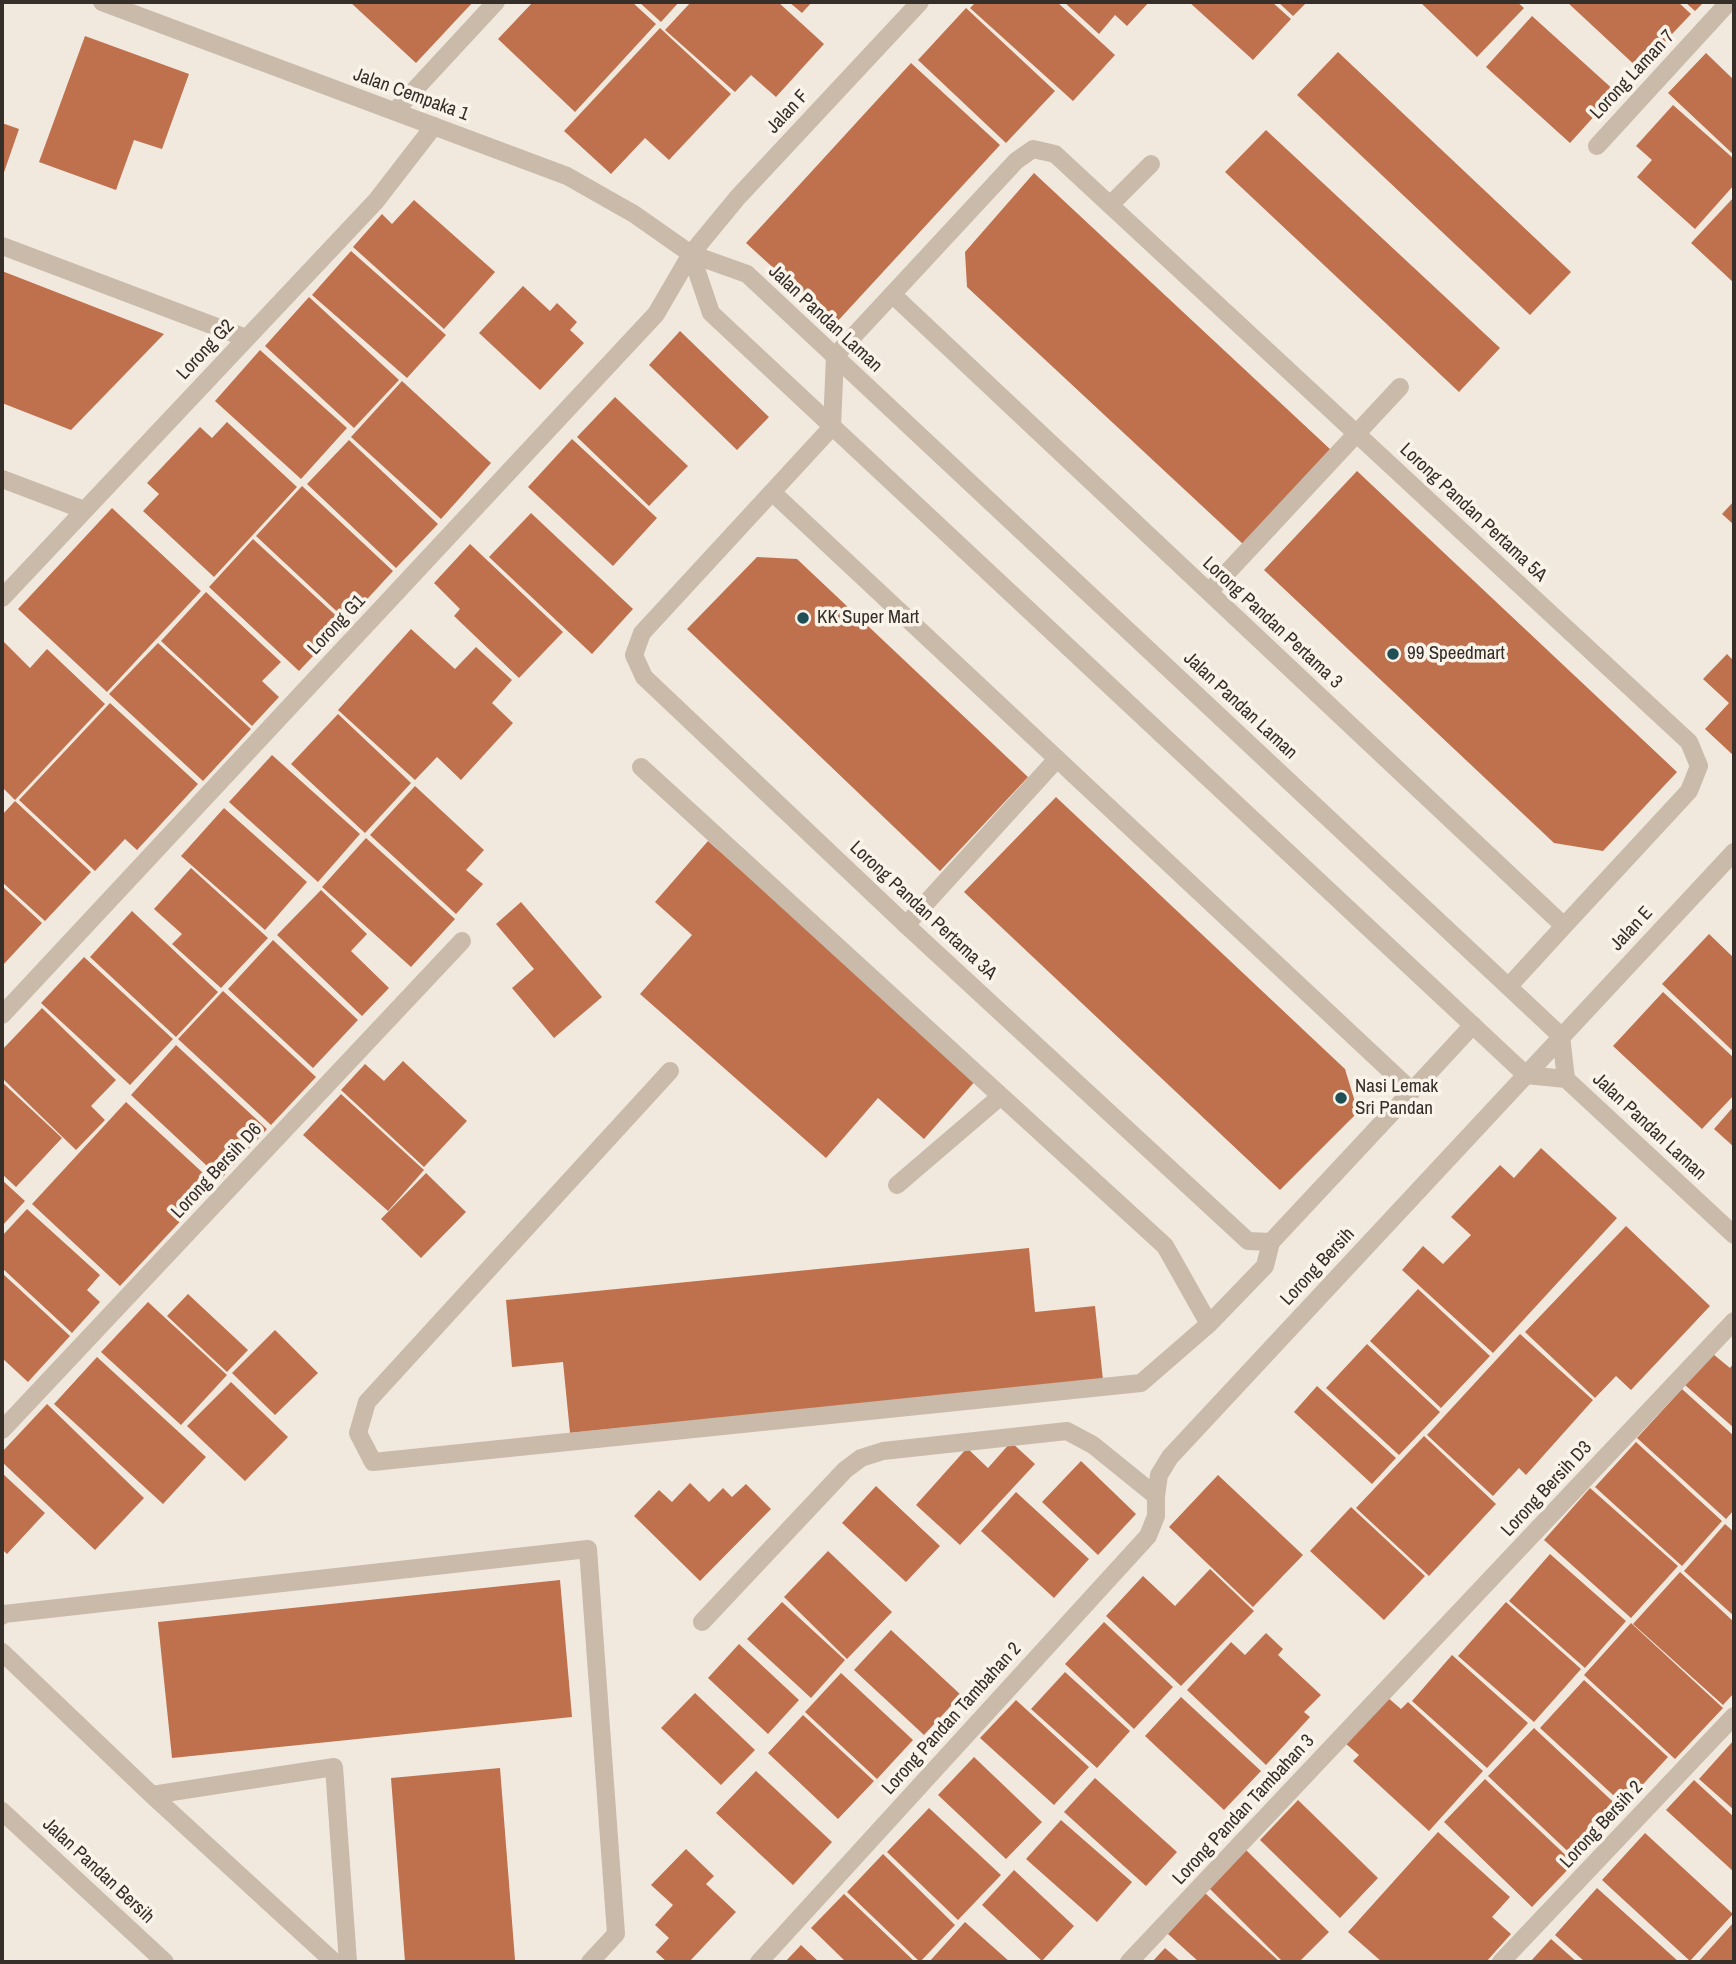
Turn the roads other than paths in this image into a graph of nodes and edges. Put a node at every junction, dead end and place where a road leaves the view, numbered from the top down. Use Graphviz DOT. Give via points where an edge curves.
graph roads {
  1 [pos="102,2"];
  2 [pos="496,2"];
  3 [pos="920,2"];
  4 [pos="1729,2"];
  5 [pos="395,111"];
  6 [pos="434,126"];
  7 [pos="1597,146"];
  8 [pos="1151,164"];
  9 [pos="1110,205"];
  10 [pos="2,246"];
  11 [pos="691,254"];
  12 [pos="893,295"];
  13 [pos="246,338"];
  14 [pos="835,356"];
  15 [pos="1400,387"];
  16 [pos="832,427"];
  17 [pos="1356,434"];
  18 [pos="2,479"];
  19 [pos="772,492"];
  20 [pos="84,510"];
  21 [pos="1209,592"];
  22 [pos="2,597"];
  23 [pos="1057,759"];
  24 [pos="641,767"];
  25 [pos="1734,852"];
  26 [pos="906,925"];
  27 [pos="1564,926"];
  28 [pos="462,941"];
  29 [pos="1509,986"];
  30 [pos="2,1014"];
  31 [pos="1473,1026"];
  32 [pos="1561,1036"];
  33 [pos="670,1072"];
  34 [pos="1526,1075"];
  35 [pos="1566,1079"];
  36 [pos="1412,1091"];
  37 [pos="1001,1096"];
  38 [pos="897,1185"];
  39 [pos="1734,1235"];
  40 [pos="1271,1242"];
  41 [pos="1734,1321"];
  42 [pos="1209,1324"];
  43 [pos="2,1430"];
  44 [pos="1156,1496"];
  45 [pos="2,1616"];
  46 [pos="702,1622"];
  47 [pos="2,1652"];
  48 [pos="1390,1686"];
  49 [pos="1734,1716"];
  50 [pos="152,1795"];
  51 [pos="2,1811"];
  52 [pos="165,1962"];
  53 [pos="334,1962"];
  54 [pos="348,1962"];
  55 [pos="590,1962"];
  56 [pos="760,1962"];
  57 [pos="1129,1962"];
  58 [pos="1501,1962"];
  1 -- 5 [label="street, Jalan Cempaka 1"];
  2 -- 5 [label="street"];
  3 -- 11 [label="street, Jalan F" via="738,197"];
  4 -- 7 [label="street, Lorong Laman 7"];
  5 -- 6 [label="street, Jalan Cempaka 1"];
  6 -- 11 [label="street, Jalan Cempaka 1" via="567,176 634,214"];
  6 -- 13 [label="street, Lorong G2" via="376,201"];
  8 -- 9 [label="street"];
  9 -- 12 [label="street, Lorong Pandan Pertama 5A" via="1055,154 1033,149 1016,161"];
  9 -- 17 [label="street, Lorong Pandan Pertama 5A"];
  10 -- 13 [label="street"];
  11 -- 14 [label="street, Jalan Pandan Laman" via="747,274"];
  11 -- 16 [label="street" via="711,313"];
  11 -- 30 [label="street, Lorong G1" via="656,314"];
  12 -- 14 [label="street"];
  12 -- 21 [label="street, Lorong Pandan Pertama 3"];
  13 -- 20 [label="street, Lorong G2"];
  14 -- 16 [label="street"];
  14 -- 29 [label="street, Jalan Pandan Laman"];
  15 -- 17 [label="street"];
  16 -- 19 [label="street, Lorong Pandan Pertama 3A"];
  16 -- 31 [label="street"];
  17 -- 21 [label="street"];
  17 -- 27 [label="street, Lorong Pandan Pertama 5A" via="1689,742 1699,766 1689,791"];
  18 -- 20 [label="street"];
  19 -- 23 [label="street"];
  19 -- 26 [label="street, Lorong Pandan Pertama 3A" via="642,634 634,655 644,677"];
  20 -- 22 [label="street, Lorong G2"];
  21 -- 27 [label="street, Lorong Pandan Pertama 3"];
  23 -- 26 [label="street"];
  23 -- 36 [label="street"];
  24 -- 37 [label="street"];
  25 -- 32 [label="street, Jalan E"];
  26 -- 40 [label="street, Lorong Pandan Pertama 3A" via="1248,1241"];
  27 -- 29 [label="street"];
  28 -- 43 [label="street, Lorong Bersih D6"];
  29 -- 32 [label="street, Jalan Pandan Laman"];
  31 -- 34 [label="street"];
  31 -- 36 [label="street"];
  32 -- 34 [label="street, Jalan E"];
  32 -- 35 [label="street, Jalan Pandan Laman"];
  33 -- 42 [label="street" via="368,1402 358,1433 373,1462 1141,1383"];
  34 -- 35 [label="street, Jalan Pandan Laman"];
  34 -- 44 [label="street, Lorong Bersih" via="1170,1457 1159,1475"];
  35 -- 39 [label="street, Jalan Pandan Laman"];
  36 -- 40 [label="street"];
  37 -- 38 [label="street"];
  37 -- 42 [label="street" via="1166,1246"];
  40 -- 42 [label="street" via="1265,1266"];
  41 -- 48 [label="street, Lorong Bersih D3"];
  44 -- 46 [label="street" via="1093,1445 1067,1431 883,1451 861,1458 845,1470"];
  44 -- 56 [label="street, Lorong Pandan Tambahan 2" via="1156,1516 1148,1536"];
  45 -- 55 [label="street" via="588,1549 616,1934"];
  47 -- 50 [label="street"];
  48 -- 57 [label="street, Lorong Pandan Tambahan 3"];
  49 -- 58 [label="street, Lorong Bersih 2"];
  50 -- 53 [label="street"];
  50 -- 54 [label="street" via="334,1767"];
  51 -- 52 [label="street, Jalan Pandan Bersih"];
}
